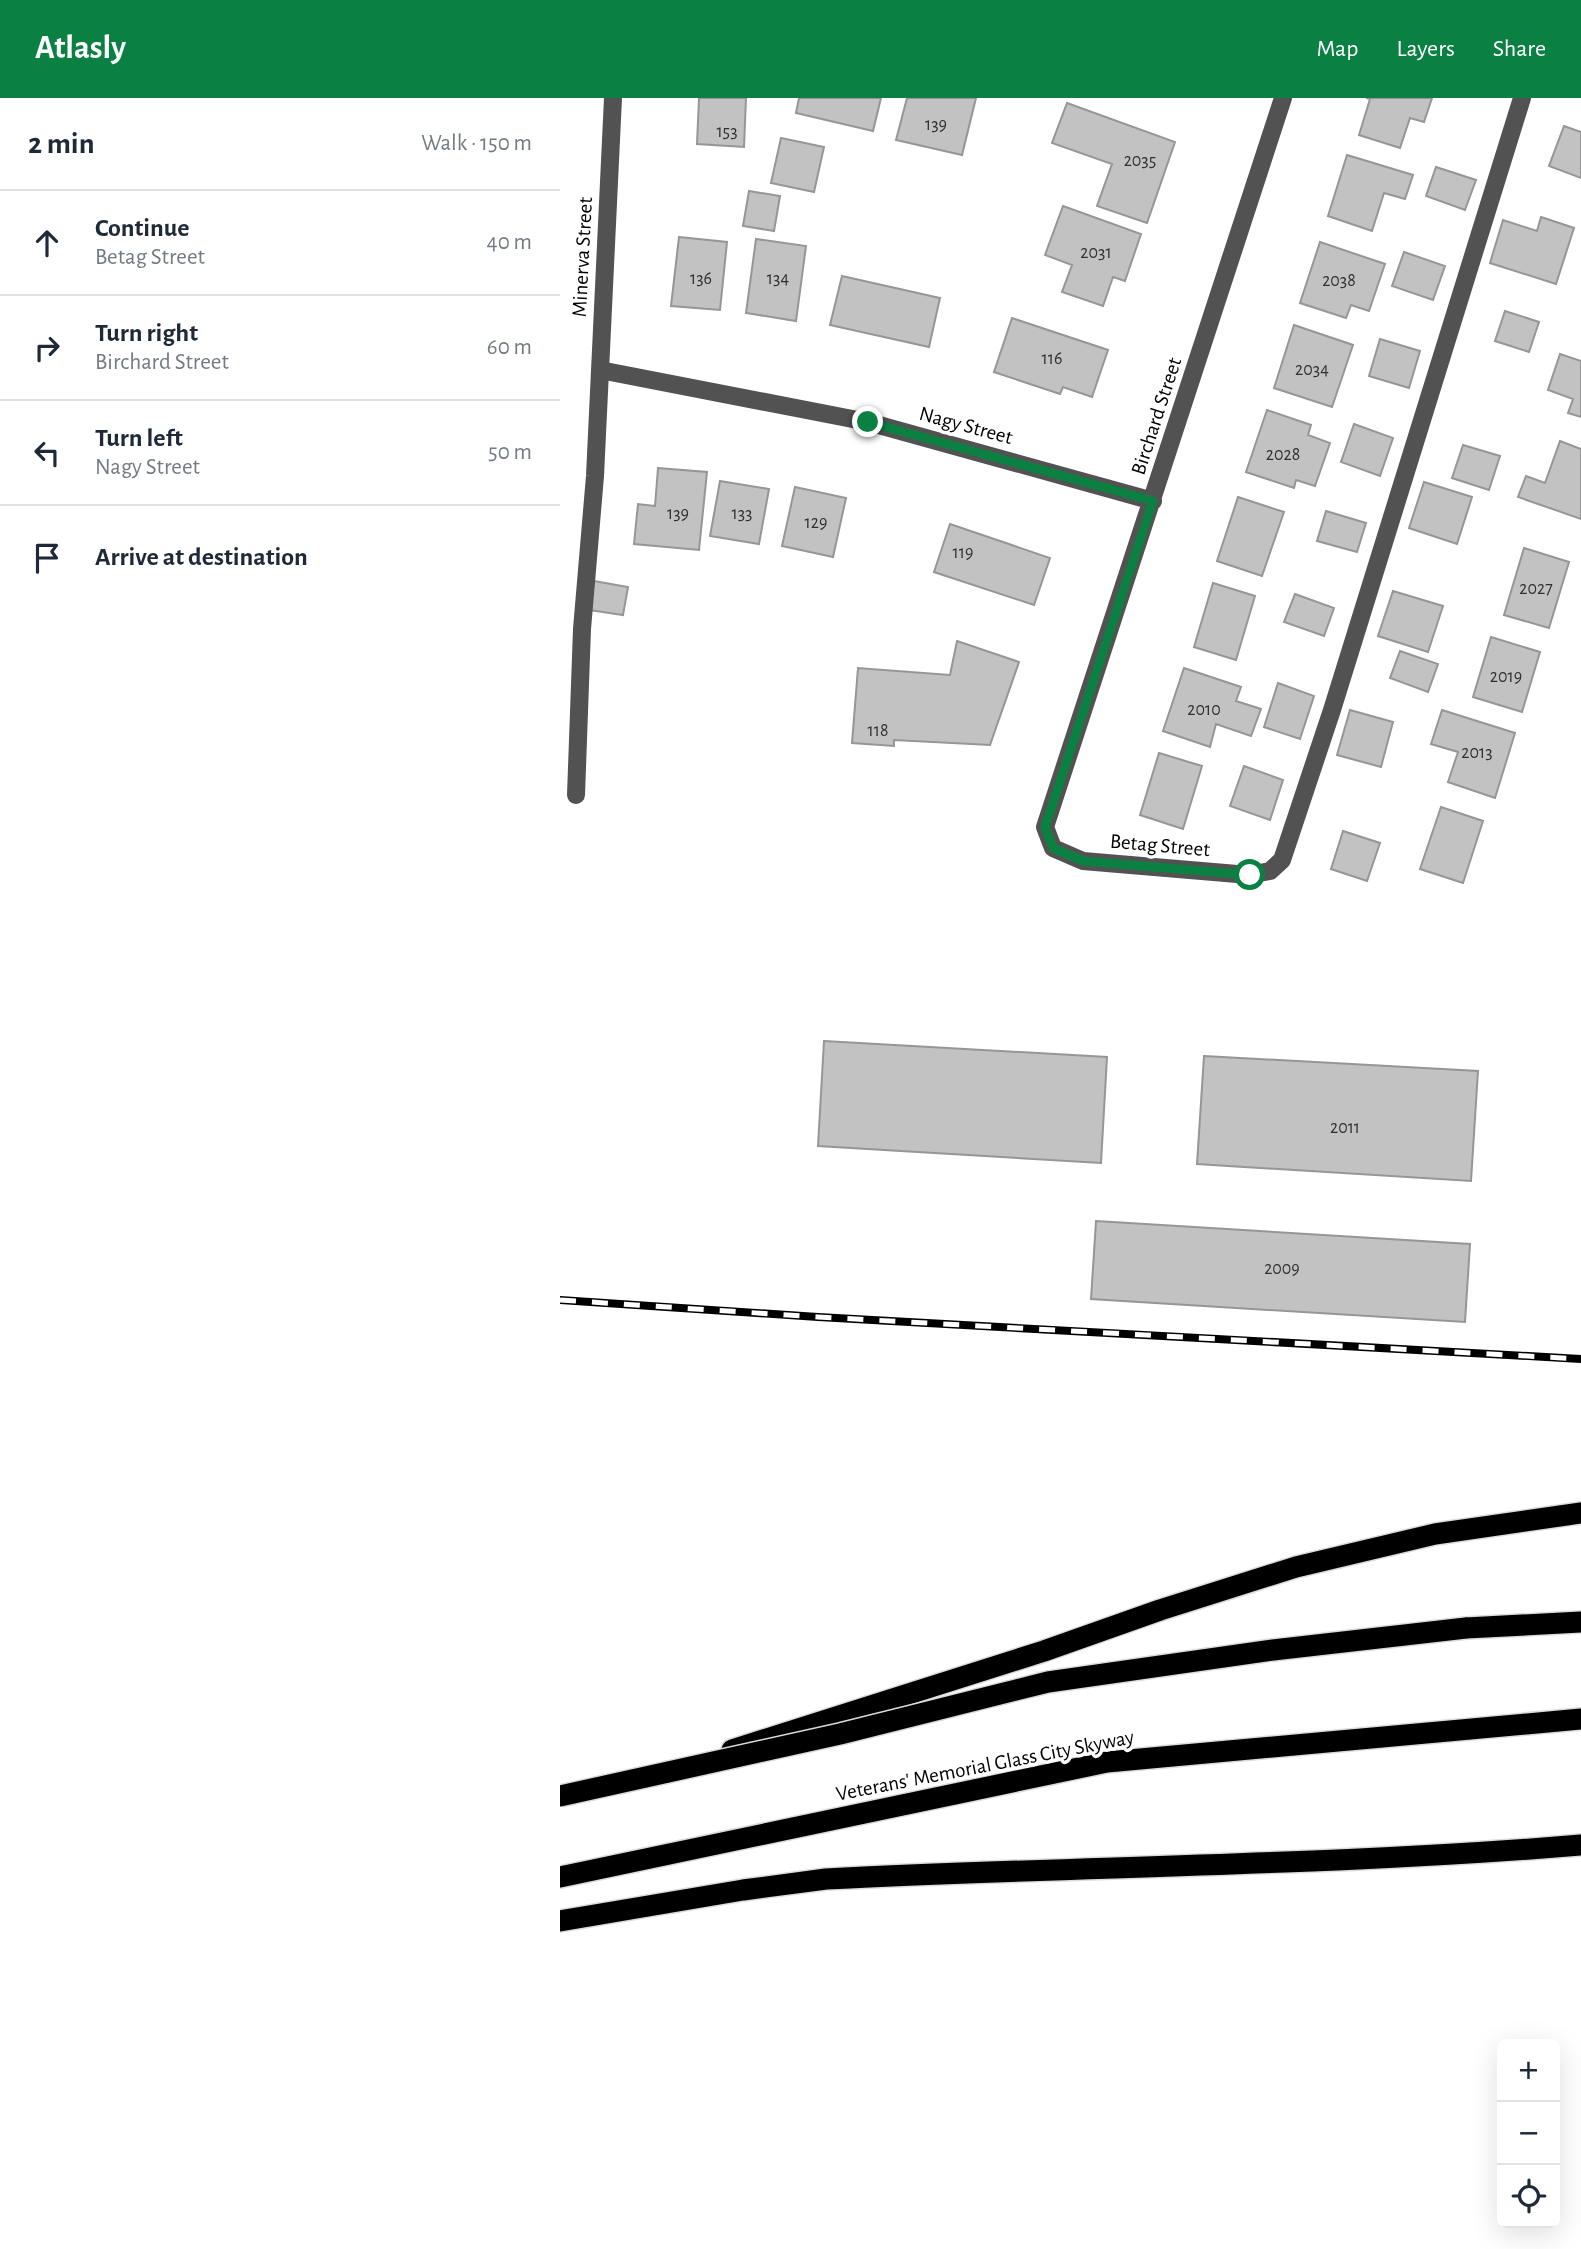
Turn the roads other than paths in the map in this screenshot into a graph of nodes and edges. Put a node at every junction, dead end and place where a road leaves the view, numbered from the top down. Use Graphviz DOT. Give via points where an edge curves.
graph roads {
  1 [pos="613,98"];
  2 [pos="1283,98"];
  3 [pos="1522,98"];
  4 [pos="600,370"];
  5 [pos="1153,501"];
  6 [pos="576,795"];
  7 [pos="1045,827"];
  8 [pos="1581,1513"];
  9 [pos="1581,1622"];
  10 [pos="1581,1719"];
  11 [pos="560,1796"];
  12 [pos="560,1805"];
  13 [pos="1581,1844"];
  14 [pos="560,1877"];
  15 [pos="560,1921"];
  1 -- 4 [label="street, Minerva Street"];
  2 -- 5 [label="street, Birchard Street"];
  3 -- 7 [label="street, Betag Street" via="1282,860 1270,871 1250,875 1083,861 1053,848"];
  4 -- 5 [label="street, Nagy Street" via="868,422"];
  4 -- 6 [label="street, Minerva Street"];
  5 -- 7 [label="street, Birchard Street"];
  8 -- 12 [label="highway" via="1435,1534 1296,1567"];
  9 -- 11 [label="highway, bridge" via="1466,1628 1048,1682"];
  10 -- 14 [label="highway, Veterans' Memorial Glass City Skyway" via="1107,1762"];
  13 -- 15 [label="highway" via="1344,1859 826,1879"];
}
